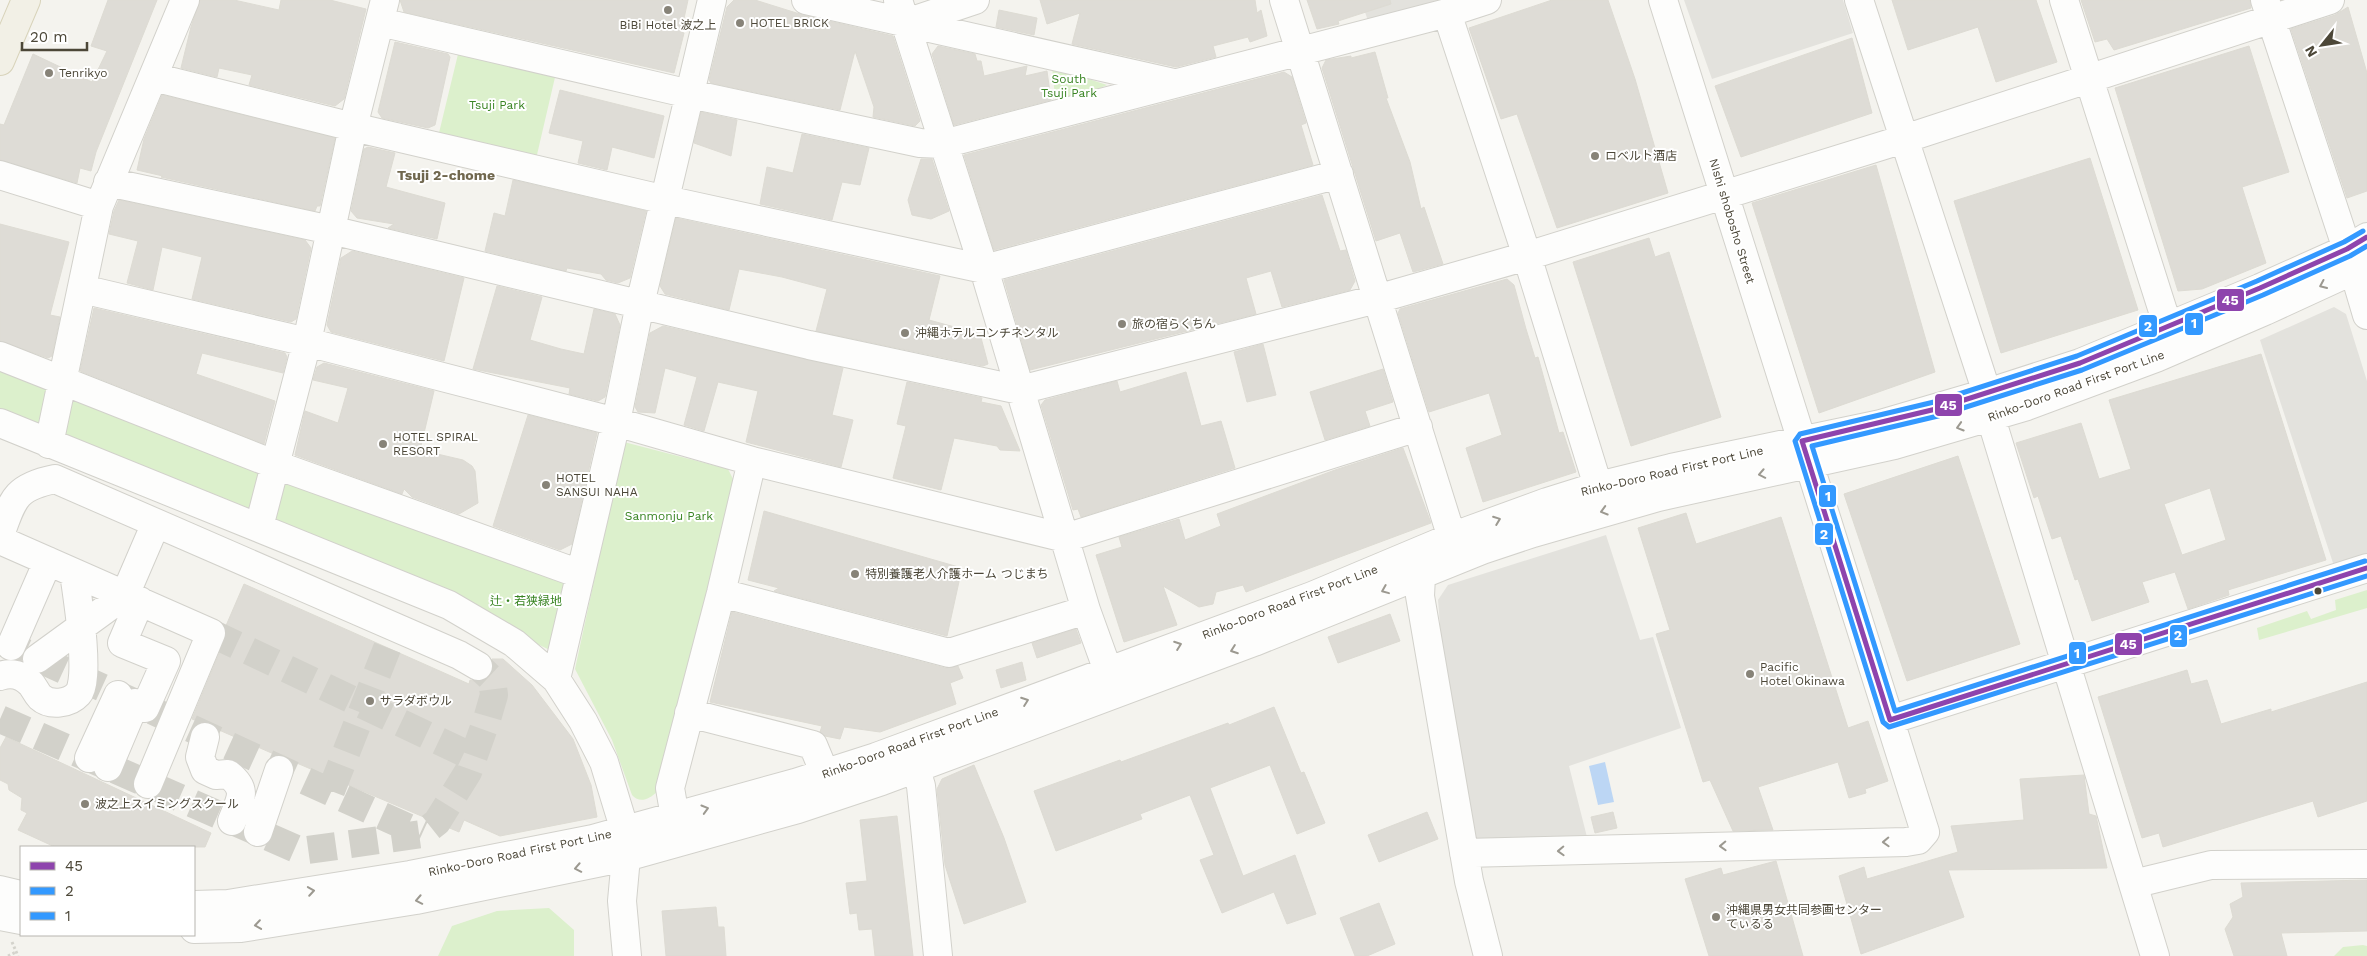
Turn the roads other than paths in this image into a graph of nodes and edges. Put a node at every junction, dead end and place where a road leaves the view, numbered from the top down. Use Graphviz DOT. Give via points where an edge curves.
graph roads {
  1 [pos="185,0"];
  2 [pos="712,0"];
  3 [pos="806,0"];
  4 [pos="975,0"];
  5 [pos="1284,0"];
  6 [pos="1487,0"];
  7 [pos="1663,0"];
  8 [pos="1858,0"];
  9 [pos="2064,0"];
  10 [pos="2330,0"];
  11 [pos="23,1"];
  12 [pos="2268,10"];
  13 [pos="383,11"];
  14 [pos="902,12"];
  15 [pos="1447,13"];
  16 [pos="1300,50"];
  17 [pos="0,61"];
  18 [pos="153,77"];
  19 [pos="2089,79"];
  20 [pos="1177,84"];
  21 [pos="690,94"];
  22 [pos="353,127"];
  23 [pos="1904,139"];
  24 [pos="943,144"];
  25 [pos="1339,174"];
  26 [pos="0,175"];
  27 [pos="104,194"];
  28 [pos="1724,195"];
  29 [pos="666,200"];
  30 [pos="331,230"];
  31 [pos="2359,255"];
  32 [pos="1527,256"];
  33 [pos="984,269"];
  34 [pos="82,289"];
  35 [pos="1377,299"];
  36 [pos="640,304"];
  37 [pos="2367,316"];
  38 [pos="2168,327"];
  39 [pos="307,342"];
  40 [pos="0,356"];
  41 [pos="63,381"];
  42 [pos="1020,390"];
  43 [pos="1989,406"];
  44 [pos="616,422"];
  45 [pos="0,424"];
  46 [pos="1418,427"];
  47 [pos="49,444"];
  48 [pos="1806,453"];
  49 [pos="752,460"];
  50 [pos="276,465"];
  51 [pos="1598,486"];
  52 [pos="156,523"];
  53 [pos="258,527"];
  54 [pos="0,535"];
  55 [pos="1066,538"];
  56 [pos="1452,538"];
  57 [pos="0,540"];
  58 [pos="48,561"];
  59 [pos="2367,568"];
  60 [pos="74,573"];
  61 [pos="580,574"];
  62 [pos="1421,576"];
  63 [pos="721,593"];
  64 [pos="132,598"];
  65 [pos="1086,610"];
  66 [pos="81,626"];
  67 [pos="11,646"];
  68 [pos="37,659"];
  69 [pos="2066,664"];
  70 [pos="478,666"];
  71 [pos="1108,671"];
  72 [pos="0,676"];
  73 [pos="556,679"];
  74 [pos="689,713"];
  75 [pos="1890,720"];
  76 [pos="205,737"];
  77 [pos="912,756"];
  78 [pos="98,762"];
  79 [pos="279,770"];
  80 [pos="825,774"];
  81 [pos="148,784"];
  82 [pos="675,817"];
  83 [pos="232,821"];
  84 [pos="258,832"];
  85 [pos="625,844"];
  86 [pos="1464,853"];
  87 [pos="2367,864"];
  88 [pos="2133,884"];
  89 [pos="0,890"];
  90 [pos="20,894"];
  91 [pos="195,906"];
  92 [pos="0,916"];
  93 [pos="20,920"];
  94 [pos="195,929"];
  95 [pos="627,956"];
  96 [pos="938,956"];
  97 [pos="1488,956"];
  98 [pos="2155,956"];
  1 -- 18 [label="street"];
  2 -- 21 [label="street"];
  3 -- 14 [label="street"];
  4 -- 14 [label="street"];
  5 -- 16 [label="street"];
  6 -- 15 [label="street"];
  7 -- 28 [label="street, NIshi shobosho Street"];
  8 -- 23 [label="street"];
  9 -- 19 [label="street"];
  10 -- 12 [label="street"];
  11 -- 17 [label="main road"];
  12 -- 19 [label="street"];
  12 -- 31 [label="street"];
  13 -- 21 [label="street"];
  13 -- 22 [label="street"];
  14 -- 20 [label="street"];
  14 -- 24 [label="street"];
  15 -- 16 [label="street"];
  15 -- 32 [label="street"];
  16 -- 20 [label="street"];
  16 -- 25 [label="street"];
  18 -- 22 [label="street"];
  18 -- 27 [label="street"];
  19 -- 23 [label="street"];
  19 -- 38 [label="street"];
  20 -- 24 [label="street"];
  21 -- 24 [label="street" via="920,143"];
  21 -- 29 [label="street"];
  22 -- 29 [label="street"];
  22 -- 30 [label="street"];
  23 -- 28 [label="street"];
  23 -- 43 [label="street"];
  24 -- 33 [label="street"];
  25 -- 33 [label="street"];
  25 -- 35 [label="street"];
  26 -- 27 [label="street"];
  27 -- 30 [label="street"];
  27 -- 34 [label="street"];
  28 -- 32 [label="street"];
  28 -- 48 [label="street, NIshi shobosho Street"];
  29 -- 33 [label="street"];
  29 -- 36 [label="street"];
  30 -- 36 [label="street"];
  30 -- 39 [label="street"];
  31 -- 37 [label="street"];
  31 -- 38 [label="street, Rinko-Doro Road First Port Line"];
  31 -- 43 [label="street, Rinko-Doro Road First Port Line, one-way" via="2156,358 2063,394"];
  32 -- 35 [label="street"];
  32 -- 51 [label="street"];
  33 -- 42 [label="street"];
  34 -- 39 [label="street"];
  34 -- 41 [label="street"];
  35 -- 42 [label="street"];
  35 -- 46 [label="street"];
  36 -- 42 [label="street" via="809,345"];
  36 -- 44 [label="street"];
  38 -- 43 [label="street, Rinko-Doro Road First Port Line" via="2080,363"];
  39 -- 44 [label="street"];
  39 -- 50 [label="street"];
  40 -- 41 [label="street"];
  41 -- 47 [label="street"];
  41 -- 50 [label="street"];
  42 -- 55 [label="street"];
  43 -- 48 [label="street, Rinko-Doro Road First Port Line" via="1881,424"];
  43 -- 69 [label="street"];
  44 -- 49 [label="street"];
  44 -- 61 [label="street"];
  45 -- 47 [label="street"];
  46 -- 55 [label="street"];
  46 -- 56 [label="street"];
  47 -- 53 [label="street"];
  48 -- 51 [label="street, Rinko-Doro Road First Port Line" via="1680,466"];
  48 -- 62 [label="street, Rinko-Doro Road First Port Line, one-way" via="1711,484 1578,518 1482,550"];
  48 -- 75 [label="street, NIshi shobosho Street"];
  49 -- 55 [label="street"];
  49 -- 63 [label="street"];
  50 -- 53 [label="street"];
  50 -- 61 [label="street"];
  56 -- 51 [label="street, Rinko-Doro Road First Port Line, one-way"];
  52 -- 54 [label="street" via="55,479 33,483 13,499"];
  52 -- 64 [label="street"];
  52 -- 70 [label="street"];
  53 -- 73 [label="street" via="449,605 514,643"];
  55 -- 65 [label="street"];
  56 -- 62 [label="street"];
  71 -- 56 [label="street, Rinko-Doro Road First Port Line, one-way" via="1312,596"];
  57 -- 58 [label="street"];
  58 -- 60 [label="street"];
  58 -- 67 [label="street"];
  59 -- 69 [label="street"];
  60 -- 64 [label="street"];
  60 -- 66 [label="street"];
  61 -- 73 [label="street"];
  62 -- 77 [label="street, Rinko-Doro Road First Port Line, one-way" via="1254,642"];
  62 -- 86 [label="street" via="1424,624"];
  63 -- 65 [label="street" via="949,653"];
  63 -- 74 [label="street"];
  64 -- 66 [label="street"];
  64 -- 78 [label="street" via="122,642 166,661 115,726"];
  64 -- 81 [label="street" via="212,633"];
  65 -- 71 [label="street"];
  66 -- 68 [label="street"];
  66 -- 72 [label="street" via="84,680 79,694 66,702 53,703 40,696 21,676 7,673"];
  69 -- 75 [label="street"];
  69 -- 88 [label="street"];
  77 -- 71 [label="street, Rinko-Doro Road First Port Line, one-way"];
  73 -- 85 [label="street" via="604,762"];
  74 -- 80 [label="street" via="813,744"];
  74 -- 82 [label="street" via="670,788"];
  75 -- 86 [label="street, NIshi shobosho Street, one-way" via="1925,827 1923,837 1918,840"];
  76 -- 83 [label="street" via="200,757 205,770 216,775 228,774 239,782 242,794"];
  77 -- 80 [label="street, Rinko-Doro Road First Port Line"];
  77 -- 85 [label="street, Rinko-Doro Road First Port Line" via="798,809"];
  77 -- 96 [label="street" via="921,786"];
  79 -- 84 [label="street"];
  82 -- 80 [label="street, Rinko-Doro Road First Port Line, one-way"];
  82 -- 85 [label="street, Rinko-Doro Road First Port Line"];
  91 -- 85 [label="street, Rinko-Doro Road First Port Line, one-way" via="228,904"];
  85 -- 94 [label="street, Rinko-Doro Road First Port Line, one-way" via="371,908 241,928"];
  85 -- 95 [label="street" via="622,901"];
  86 -- 97 [label="street"];
  87 -- 88 [label="street" via="2211,865"];
  88 -- 98 [label="street"];
  89 -- 90 [label="street"];
  92 -- 93 [label="street"];
}
